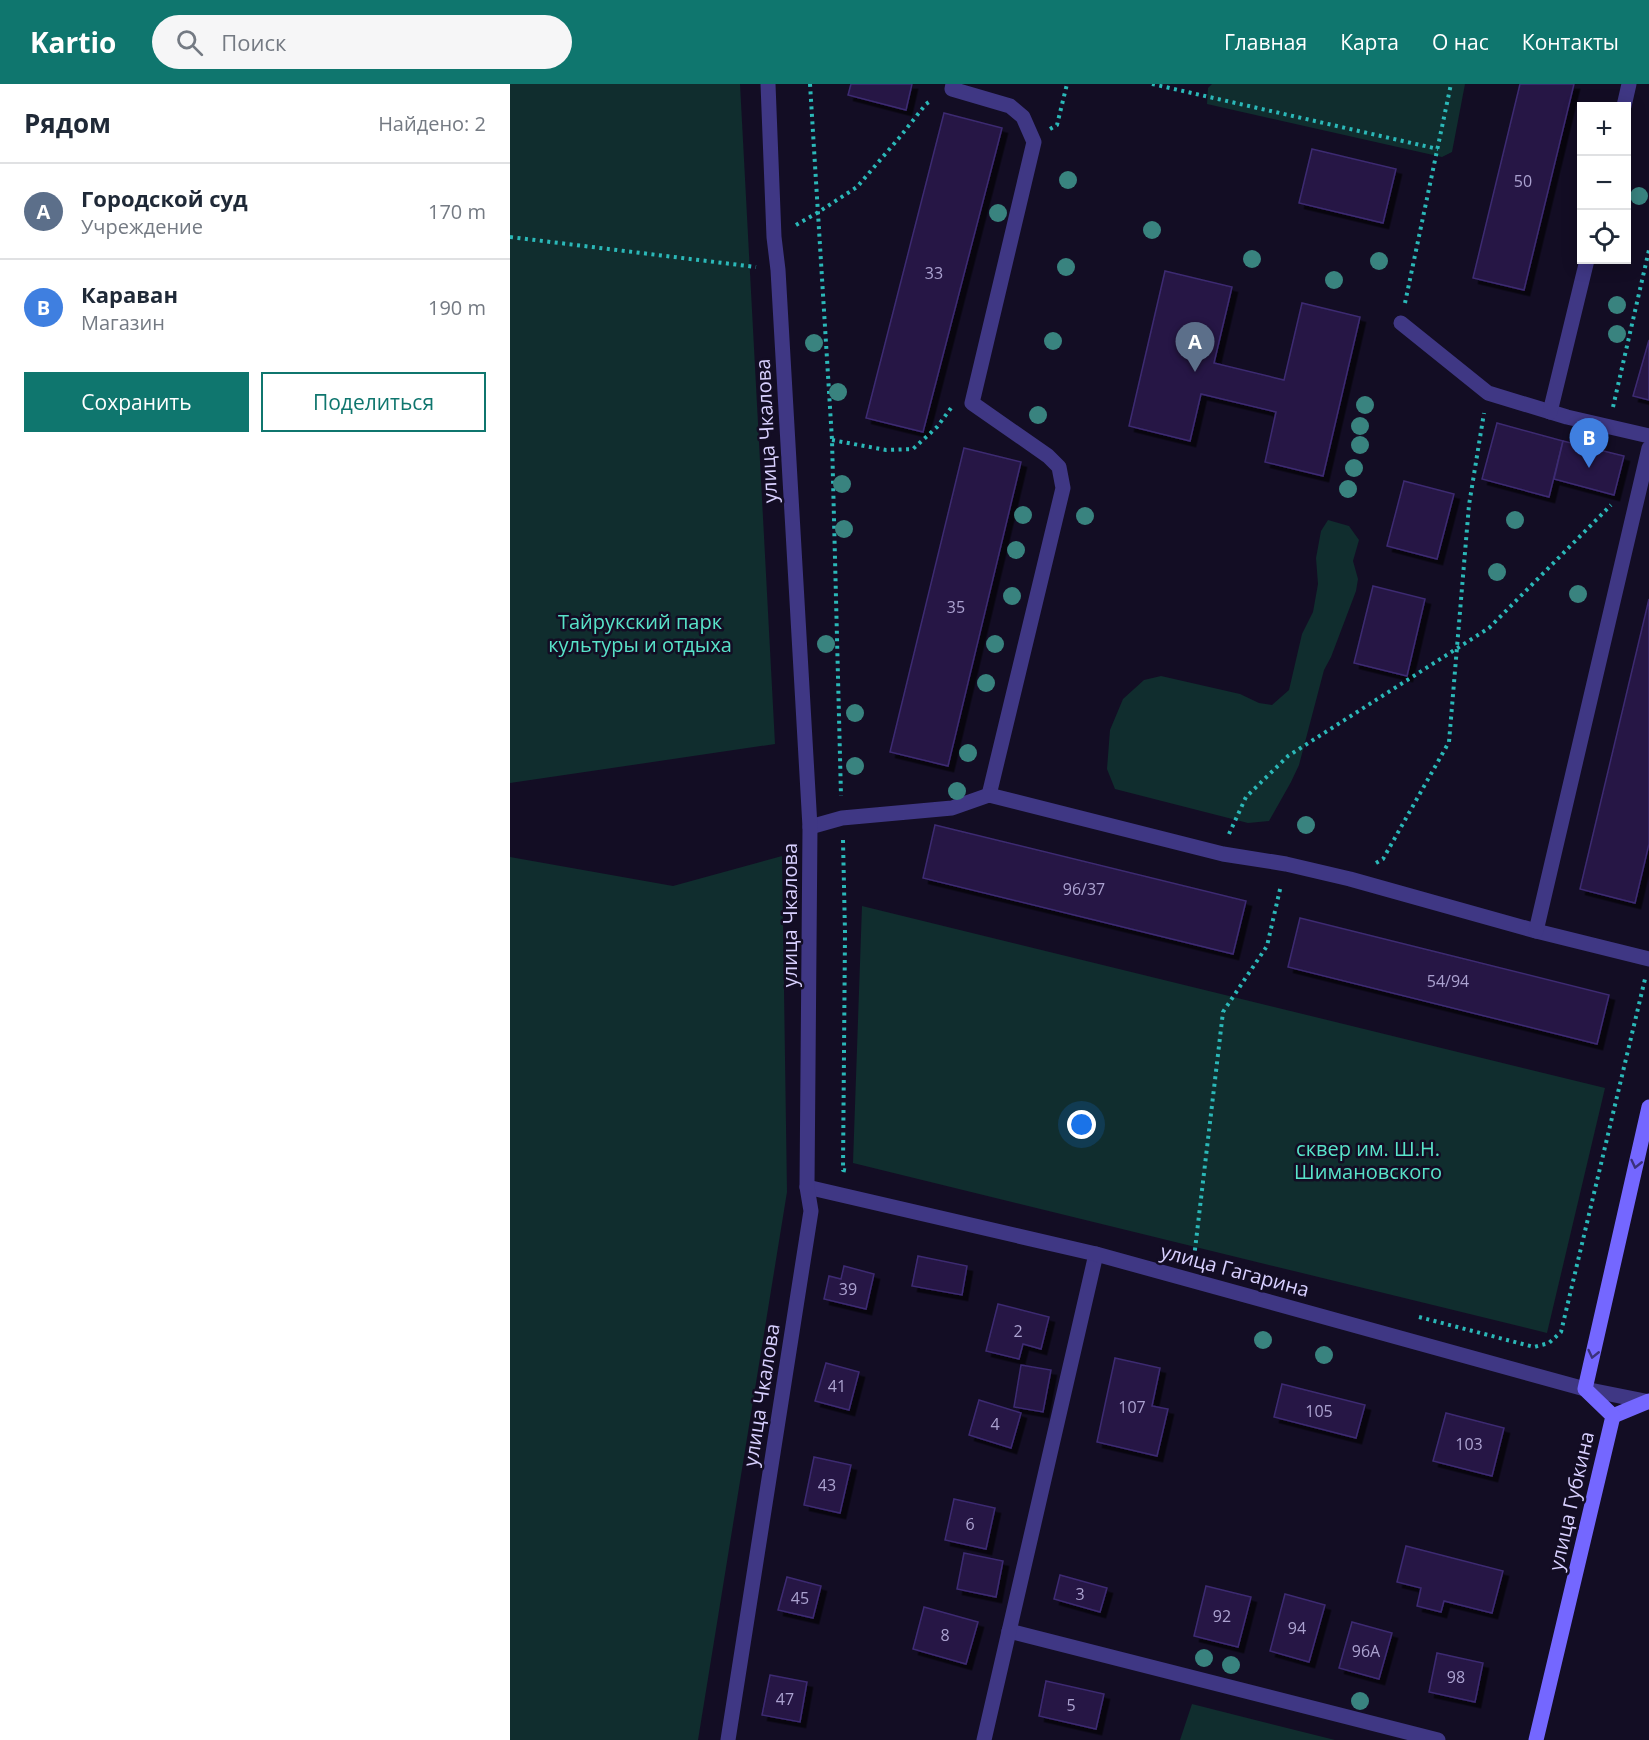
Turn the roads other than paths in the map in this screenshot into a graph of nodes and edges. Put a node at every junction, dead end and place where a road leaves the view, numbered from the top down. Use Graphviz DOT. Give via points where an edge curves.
graph roads {
  1 [pos="768,84"];
  2 [pos="1629,84"];
  3 [pos="952,87"];
  4 [pos="1625,102"];
  5 [pos="1586,264"];
  6 [pos="1401,323"];
  7 [pos="1550,412"];
  8 [pos="1649,436"];
  9 [pos="1649,448"];
  10 [pos="989,795"];
  11 [pos="810,827"];
  12 [pos="1536,931"];
  13 [pos="1648,966"];
  14 [pos="1649,1107"];
  15 [pos="807,1187"];
  16 [pos="1096,1254"];
  17 [pos="1585,1389"];
  18 [pos="1649,1401"];
  19 [pos="1613,1416"];
  20 [pos="1009,1631"];
  21 [pos="728,1740"];
  22 [pos="984,1740"];
  23 [pos="1438,1740"];
  24 [pos="1536,1740"];
  1 -- 11 [label="street, улица Чкалова"];
  2 -- 4 [label="street"];
  3 -- 10 [label="street" via="1010,106 1023,117 1034,142 972,403 1048,456 1059,467 1063,488"];
  5 -- 7 [label="street"];
  6 -- 7 [label="street" via="1488,393"];
  7 -- 8 [label="street"];
  9 -- 12 [label="street"];
  10 -- 11 [label="street" via="952,808 842,818"];
  10 -- 12 [label="street" via="1223,854 1350,879"];
  11 -- 15 [label="street, улица Чкалова"];
  12 -- 13 [label="street"];
  14 -- 17 [label="main road, one-way"];
  15 -- 16 [label="street, улица Гагарина"];
  15 -- 21 [label="street, улица Чкалова" via="811,1210"];
  16 -- 17 [label="street, улица Гагарина"];
  16 -- 20 [label="street"];
  17 -- 18 [label="street, улица Гагарина"];
  17 -- 19 [label="main road, улица Губкина"];
  18 -- 19 [label="main road"];
  19 -- 24 [label="main road, улица Губкина"];
  20 -- 22 [label="street"];
  20 -- 23 [label="street"];
}
